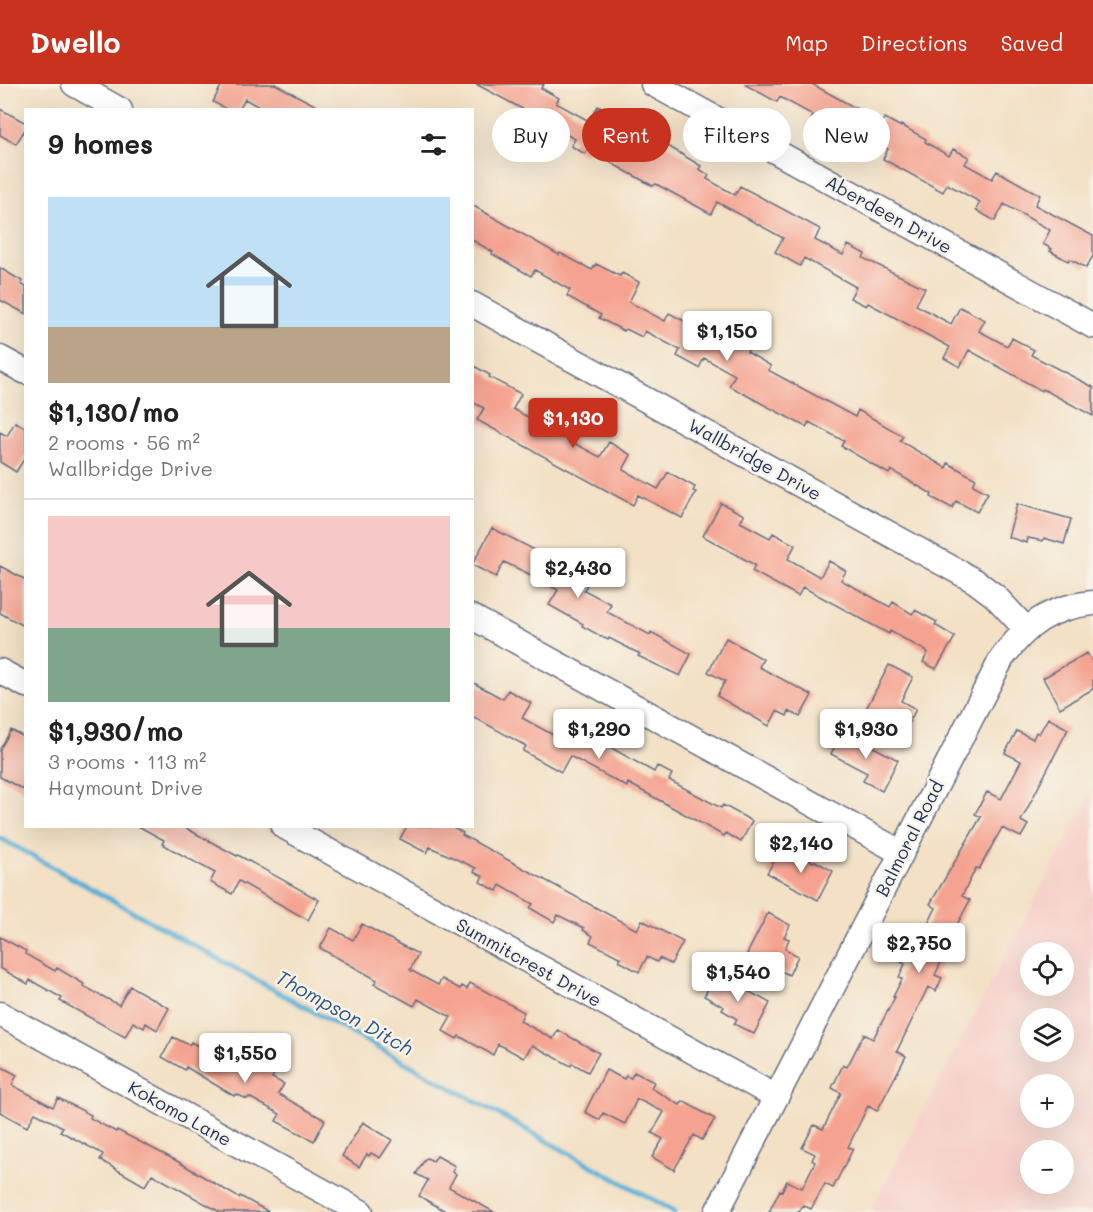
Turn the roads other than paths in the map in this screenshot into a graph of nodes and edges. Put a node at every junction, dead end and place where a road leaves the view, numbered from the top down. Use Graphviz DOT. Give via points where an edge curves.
graph roads {
  1 [pos="74,84"];
  2 [pos="653,84"];
  3 [pos="116,108"];
  4 [pos="474,305"];
  5 [pos="1093,326"];
  6 [pos="0,358"];
  7 [pos="24,371"];
  8 [pos="1093,603"];
  9 [pos="474,618"];
  10 [pos="1026,629"];
  11 [pos="0,671"];
  12 [pos="24,684"];
  13 [pos="287,828"];
  14 [pos="902,853"];
  15 [pos="0,1014"];
  16 [pos="776,1098"];
  17 [pos="361,1212"];
  18 [pos="717,1212"];
  1 -- 3 [label="street"];
  2 -- 5 [label="street, Aberdeen Drive"];
  4 -- 10 [label="street, Wallbridge Drive" via="967,576 995,596"];
  6 -- 7 [label="street"];
  8 -- 10 [label="street, Balmoral Road" via="1055,611"];
  9 -- 14 [label="street"];
  10 -- 14 [label="street, Balmoral Road" via="1002,658"];
  11 -- 12 [label="street"];
  13 -- 16 [label="street, Summitcrest Drive"];
  14 -- 16 [label="street, Balmoral Road"];
  15 -- 17 [label="street, Kokomo Lane"];
  16 -- 18 [label="street, Balmoral Road"];
}
